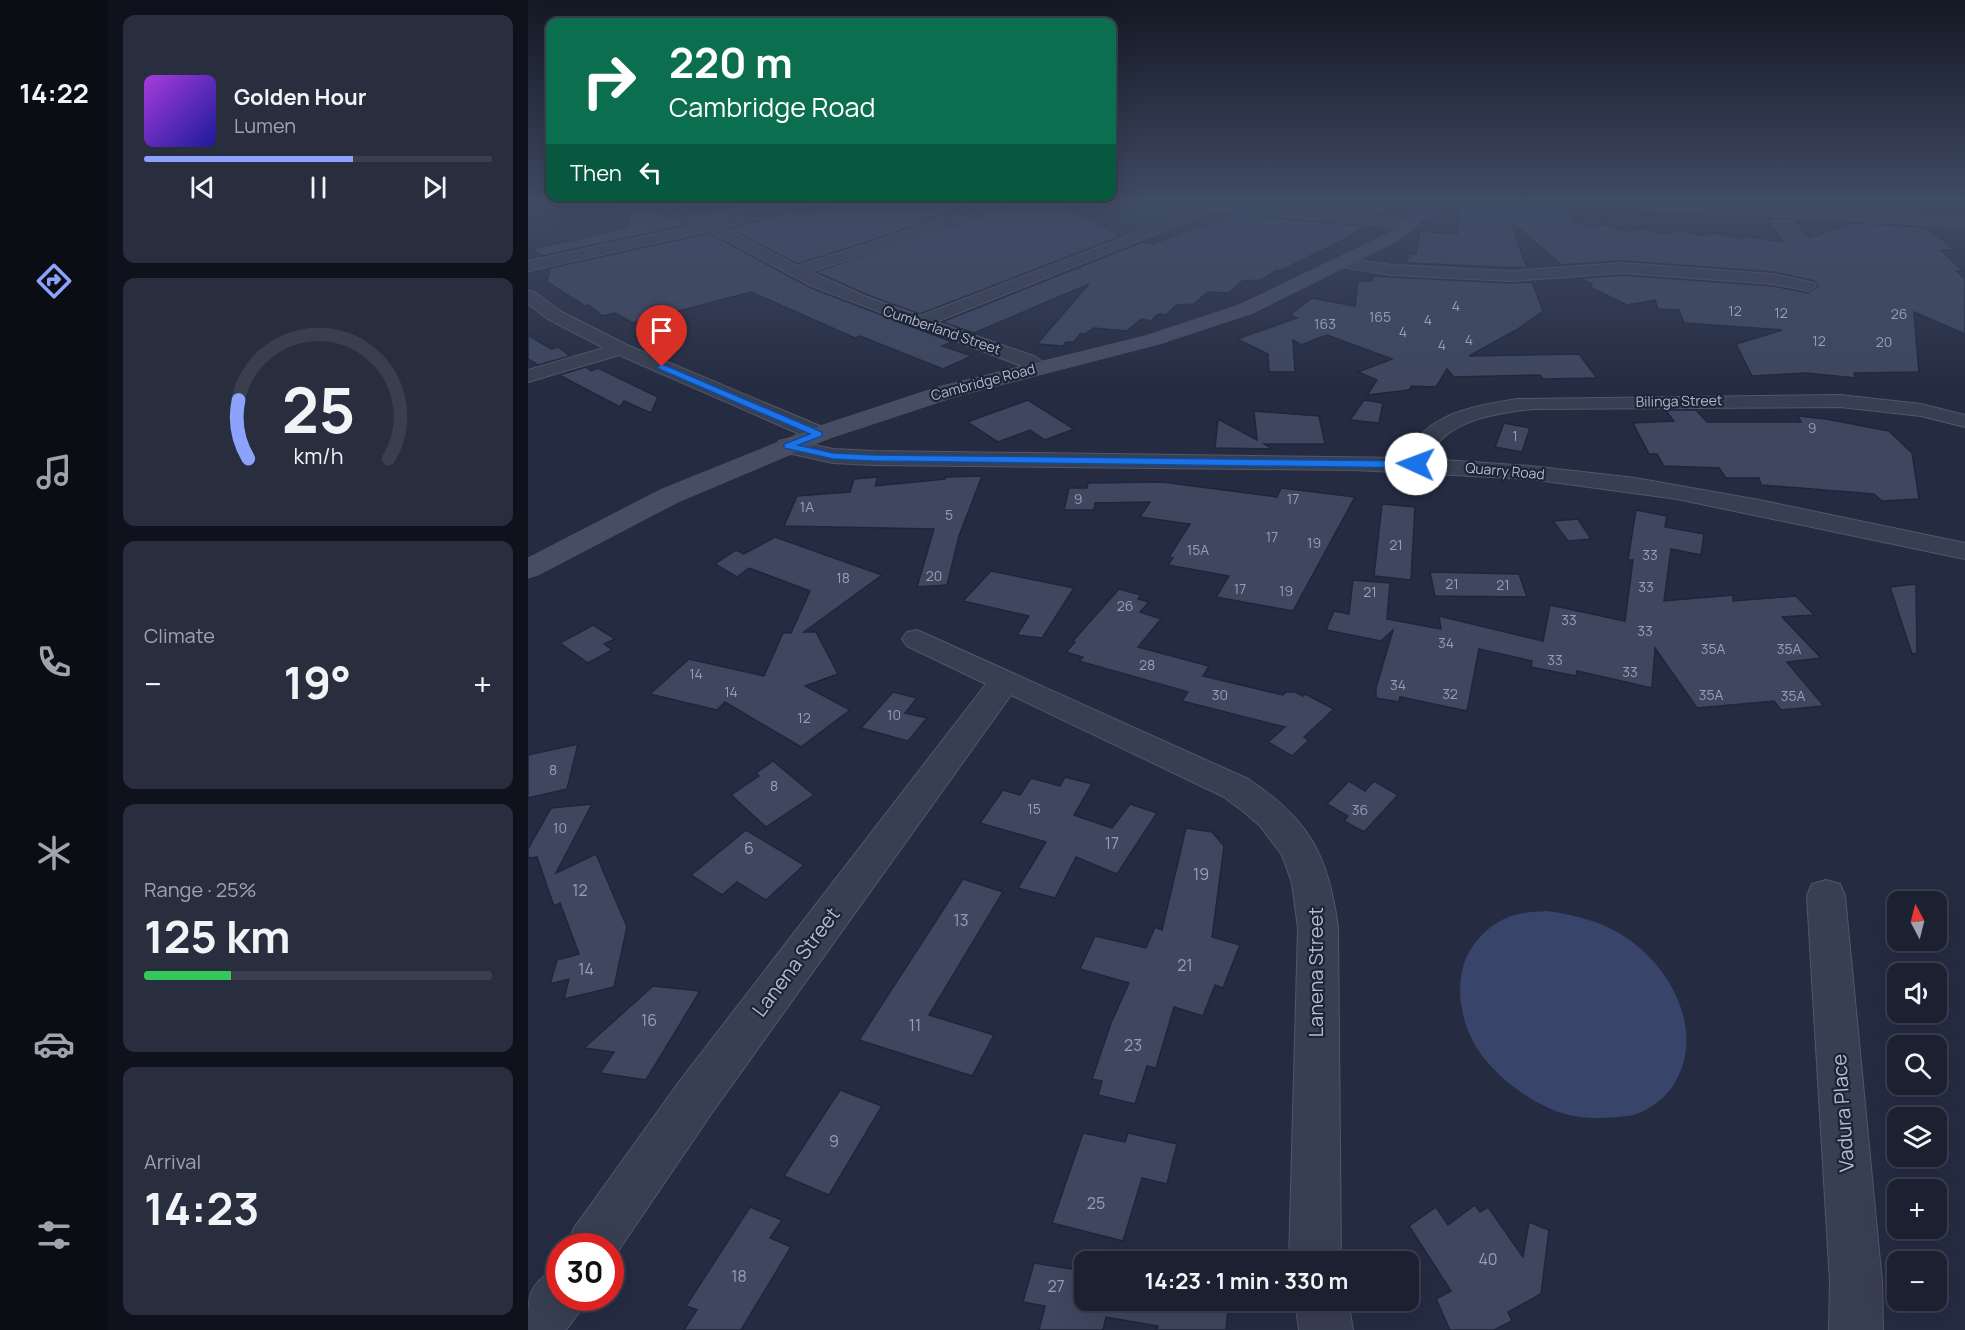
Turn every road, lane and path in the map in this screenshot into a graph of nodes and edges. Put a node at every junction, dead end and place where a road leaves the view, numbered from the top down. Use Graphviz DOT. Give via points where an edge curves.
graph roads {
  1 [pos="784,264"];
  2 [pos="819,264"];
  3 [pos="1069,264"];
  4 [pos="1340,264"];
  5 [pos="1349,264"];
  6 [pos="797,271"];
  7 [pos="1808,286"];
  8 [pos="528,296"];
  9 [pos="920,322"];
  10 [pos="620,349"];
  11 [pos="1040,367"];
  12 [pos="528,376"];
  13 [pos="1965,421"];
  14 [pos="819,434"];
  15 [pos="787,446"];
  16 [pos="1416,464"];
  17 [pos="1965,551"];
  18 [pos="528,569"];
  19 [pos="917,639"];
  20 [pos="1005,681"];
  21 [pos="1826,896"];
  22 [pos="601,1233"];
  23 [pos="1315,1251"];
  24 [pos="1323,1311"];
  25 [pos="1326,1330"];
  26 [pos="1856,1330"];
  1 -- 6 [label="street, Cumberland Street"];
  2 -- 6 [label="street"];
  3 -- 9 [label="street"];
  4 -- 11 [label="main road, Cambridge Road" via="1221,318 1152,340"];
  5 -- 7 [label="street" via="1511,276 1622,268 1773,279"];
  6 -- 9 [label="street, Cumberland Street"];
  8 -- 10 [label="street" via="554,315"];
  9 -- 11 [label="street, Cumberland Street"];
  10 -- 12 [label="street"];
  10 -- 14 [label="street"];
  11 -- 14 [label="main road, Cambridge Road" via="912,402"];
  13 -- 16 [label="street, Bilinga Street" via="1913,409 1840,401 1533,404 1495,408 1452,423 1428,439"];
  14 -- 15 [label="main road, Cambridge Road"];
  15 -- 16 [label="street, Quarry Road" via="833,456 874,458"];
  15 -- 18 [label="main road, Cambridge Road" via="669,496"];
  16 -- 17 [label="street, Quarry Road" via="1548,474 1635,486"];
  19 -- 20 [label="street, Lanena Street"];
  20 -- 22 [label="street, Lanena Street" via="695,1098"];
  20 -- 23 [label="street, Lanena Street" via="1236,788 1258,802 1287,832 1303,856 1315,894 1318,928"];
  21 -- 26 [label="street, Vadura Place" via="1856,1282"];
  24 -- 25 [label="street"];
}
